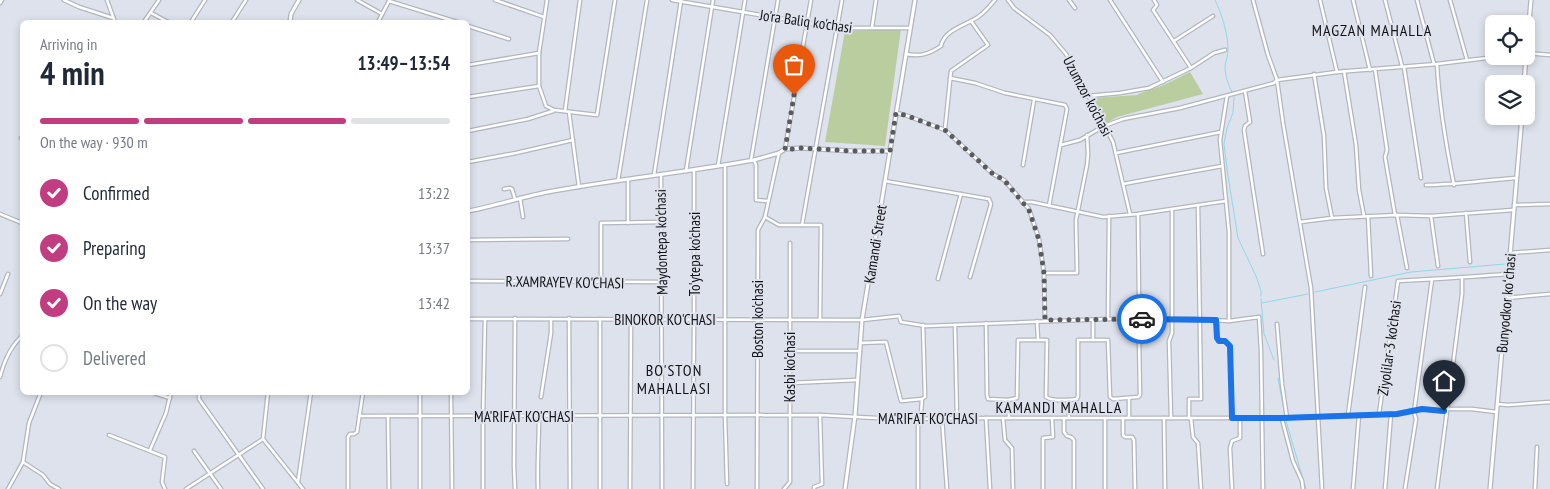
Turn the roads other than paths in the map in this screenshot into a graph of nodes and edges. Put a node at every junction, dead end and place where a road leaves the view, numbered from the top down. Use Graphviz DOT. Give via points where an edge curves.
graph roads {
  1 [pos="2,0"];
  2 [pos="64,0"];
  3 [pos="107,0"];
  4 [pos="159,0"];
  5 [pos="205,0"];
  6 [pos="246,0"];
  7 [pos="299,0"];
  8 [pos="357,0"];
  9 [pos="389,0"];
  10 [pos="495,0"];
  11 [pos="547,0"];
  12 [pos="580,0"];
  13 [pos="614,0"];
  14 [pos="647,0"];
  15 [pos="672,0"];
  16 [pos="713,0"];
  17 [pos="745,0"];
  18 [pos="778,0"];
  19 [pos="811,0"];
  20 [pos="842,0"];
  21 [pos="876,0"];
  22 [pos="915,0"];
  23 [pos="995,0"];
  24 [pos="1008,0"];
  25 [pos="1069,0"];
  26 [pos="1110,0"];
  27 [pos="1154,0"];
  28 [pos="1253,0"];
  29 [pos="1320,0"];
  30 [pos="1353,0"];
  31 [pos="1385,0"];
  32 [pos="1417,0"];
  33 [pos="1450,0"];
  34 [pos="1531,0"];
  35 [pos="681,1"];
  36 [pos="689,1"];
  37 [pos="0,3"];
  38 [pos="713,6"];
  39 [pos="1075,8"];
  40 [pos="743,12"];
  41 [pos="151,13"];
  42 [pos="382,14"];
  43 [pos="1530,15"];
  44 [pos="1213,16"];
  45 [pos="544,17"];
  46 [pos="775,17"];
  47 [pos="113,18"];
  48 [pos="146,20"];
  49 [pos="164,20"];
  50 [pos="192,20"];
  51 [pos="233,20"];
  52 [pos="290,20"];
  53 [pos="379,20"];
  54 [pos="451,20"];
  55 [pos="971,21"];
  56 [pos="806,23"];
  57 [pos="470,27"];
  58 [pos="872,27"];
  59 [pos="837,28"];
  60 [pos="910,28"];
  61 [pos="509,39"];
  62 [pos="1174,41"];
  63 [pos="1225,50"];
  64 [pos="539,53"];
  65 [pos="906,54"];
  66 [pos="1535,54"];
  67 [pos="1550,55"];
  68 [pos="1485,58"];
  69 [pos="1466,60"];
  70 [pos="1435,64"];
  71 [pos="470,65"];
  72 [pos="1403,67"];
  73 [pos="1191,68"];
  74 [pos="1375,69"];
  75 [pos="1370,70"];
  76 [pos="1344,71"];
  77 [pos="1337,72"];
  78 [pos="1314,74"];
  79 [pos="950,78"];
  80 [pos="1277,80"];
  81 [pos="1162,82"];
  82 [pos="538,86"];
  83 [pos="1245,91"];
  84 [pos="1088,96"];
  85 [pos="1227,96"];
  86 [pos="470,97"];
  87 [pos="1034,99"];
  88 [pos="554,110"];
  89 [pos="565,111"];
  90 [pos="570,112"];
  91 [pos="896,113"];
  92 [pos="1521,125"];
  93 [pos="1104,126"];
  94 [pos="945,130"];
  95 [pos="470,131"];
  96 [pos="1221,132"];
  97 [pos="1087,135"];
  98 [pos="573,140"];
  99 [pos="1060,145"];
  100 [pos="815,149"];
  101 [pos="785,150"];
  102 [pos="890,151"];
  103 [pos="779,153"];
  104 [pos="1116,153"];
  105 [pos="752,160"];
  106 [pos="470,162"];
  107 [pos="725,165"];
  108 [pos="1023,165"];
  109 [pos="718,166"];
  110 [pos="1222,166"];
  111 [pos="694,170"];
  112 [pos="686,171"];
  113 [pos="660,175"];
  114 [pos="654,176"];
  115 [pos="1421,178"];
  116 [pos="1516,178"];
  117 [pos="628,180"];
  118 [pos="618,181"];
  119 [pos="885,181"];
  120 [pos="1123,184"];
  121 [pos="1454,184"];
  122 [pos="1426,185"];
  123 [pos="579,187"];
  124 [pos="504,189"];
  125 [pos="961,194"];
  126 [pos="520,198"];
  127 [pos="515,199"];
  128 [pos="768,201"];
  129 [pos="1226,201"];
  130 [pos="1022,202"];
  131 [pos="1550,204"];
  132 [pos="1198,205"];
  133 [pos="1514,205"];
  134 [pos="1049,206"];
  135 [pos="1172,209"];
  136 [pos="1514,210"];
  137 [pos="470,211"];
  138 [pos="1077,212"];
  139 [pos="1466,213"];
  140 [pos="0,214"];
  141 [pos="1130,214"];
  142 [pos="1138,214"];
  143 [pos="1396,215"];
  144 [pos="1109,216"];
  145 [pos="1366,216"];
  146 [pos="1432,216"];
  147 [pos="524,217"];
  148 [pos="765,217"];
  149 [pos="1332,218"];
  150 [pos="20,222"];
  151 [pos="661,222"];
  152 [pos="1300,222"];
  153 [pos="628,223"];
  154 [pos="802,225"];
  155 [pos="568,239"];
  156 [pos="470,240"];
  157 [pos="790,243"];
  158 [pos="1550,250"];
  159 [pos="1510,253"];
  160 [pos="1264,254"];
  161 [pos="1470,262"];
  162 [pos="1438,266"];
  163 [pos="1407,268"];
  164 [pos="1044,273"];
  165 [pos="8,274"];
  166 [pos="1508,274"];
  167 [pos="1371,276"];
  168 [pos="970,277"];
  169 [pos="1462,278"];
  170 [pos="938,279"];
  171 [pos="1432,280"];
  172 [pos="470,281"];
  173 [pos="662,282"];
  174 [pos="601,283"];
  175 [pos="1365,287"];
  176 [pos="0,294"];
  177 [pos="1550,294"];
  178 [pos="1506,298"];
  179 [pos="515,318"];
  180 [pos="551,318"];
  181 [pos="569,318"];
  182 [pos="470,319"];
  183 [pos="484,319"];
  184 [pos="600,319"];
  185 [pos="820,319"];
  186 [pos="1108,319"];
  187 [pos="1146,319"];
  188 [pos="1199,319"];
  189 [pos="631,320"];
  190 [pos="662,320"];
  191 [pos="694,320"];
  192 [pos="726,320"];
  193 [pos="757,320"];
  194 [pos="789,320"];
  195 [pos="862,320"];
  196 [pos="1045,320"];
  197 [pos="1093,320"];
  198 [pos="1172,320"];
  199 [pos="1216,320"];
  200 [pos="1037,321"];
  201 [pos="1229,321"];
  202 [pos="986,323"];
  203 [pos="955,324"];
  204 [pos="1277,324"];
  205 [pos="923,325"];
  206 [pos="20,338"];
  207 [pos="1038,340"];
  208 [pos="1093,340"];
  209 [pos="860,343"];
  210 [pos="789,351"];
  211 [pos="860,351"];
  212 [pos="1,365"];
  213 [pos="0,377"];
  214 [pos="858,380"];
  215 [pos="789,383"];
  216 [pos="40,395"];
  217 [pos="160,395"];
  218 [pos="199,395"];
  219 [pos="268,395"];
  220 [pos="311,395"];
  221 [pos="362,395"];
  222 [pos="420,395"];
  223 [pos="451,395"];
  224 [pos="541,397"];
  225 [pos="170,398"];
  226 [pos="1129,399"];
  227 [pos="922,400"];
  228 [pos="1008,400"];
  229 [pos="1068,400"];
  230 [pos="1550,402"];
  231 [pos="1497,404"];
  232 [pos="1447,409"];
  233 [pos="1414,412"];
  234 [pos="1496,412"];
  235 [pos="1379,414"];
  236 [pos="1391,414"];
  237 [pos="662,415"];
  238 [pos="758,415"];
  239 [pos="789,415"];
  240 [pos="820,415"];
  241 [pos="1348,415"];
  242 [pos="1359,415"];
  243 [pos="359,416"];
  244 [pos="388,416"];
  245 [pos="482,416"];
  246 [pos="515,416"];
  247 [pos="539,416"];
  248 [pos="570,416"];
  249 [pos="600,416"];
  250 [pos="630,416"];
  251 [pos="693,416"];
  252 [pos="725,416"];
  253 [pos="855,416"];
  254 [pos="1318,416"];
  255 [pos="420,417"];
  256 [pos="451,417"];
  257 [pos="986,418"];
  258 [pos="1003,418"];
  259 [pos="1009,418"];
  260 [pos="1052,418"];
  261 [pos="1064,418"];
  262 [pos="1069,418"];
  263 [pos="1105,418"];
  264 [pos="1123,418"];
  265 [pos="1129,418"];
  266 [pos="1164,418"];
  267 [pos="1171,418"];
  268 [pos="1190,418"];
  269 [pos="1232,418"];
  270 [pos="1240,418"];
  271 [pos="1262,418"];
  272 [pos="1282,418"];
  273 [pos="1288,418"];
  274 [pos="918,419"];
  275 [pos="942,419"];
  276 [pos="958,419"];
  277 [pos="109,435"];
  278 [pos="263,439"];
  279 [pos="1538,447"];
  280 [pos="150,450"];
  281 [pos="194,451"];
  282 [pos="238,455"];
  283 [pos="23,462"];
  284 [pos="210,473"];
  285 [pos="298,482"];
  286 [pos="50,484"];
  287 [pos="727,484"];
  288 [pos="8,489"];
  289 [pos="48,489"];
  290 [pos="59,489"];
  291 [pos="165,489"];
  292 [pos="186,489"];
  293 [pos="221,489"];
  294 [pos="263,489"];
  295 [pos="303,489"];
  296 [pos="348,489"];
  297 [pos="389,489"];
  298 [pos="420,489"];
  299 [pos="452,489"];
  300 [pos="483,489"];
  301 [pos="515,489"];
  302 [pos="538,489"];
  303 [pos="570,489"];
  304 [pos="600,489"];
  305 [pos="630,489"];
  306 [pos="662,489"];
  307 [pos="693,489"];
  308 [pos="757,489"];
  309 [pos="784,489"];
  310 [pos="814,489"];
  311 [pos="845,489"];
  312 [pos="918,489"];
  313 [pos="947,489"];
  314 [pos="990,489"];
  315 [pos="1013,489"];
  316 [pos="1044,489"];
  317 [pos="1074,489"];
  318 [pos="1105,489"];
  319 [pos="1135,489"];
  320 [pos="1165,489"];
  321 [pos="1201,489"];
  322 [pos="1232,489"];
  323 [pos="1263,489"];
  324 [pos="1303,489"];
  325 [pos="1322,489"];
  326 [pos="1353,489"];
  327 [pos="1385,489"];
  328 [pos="1405,489"];
  329 [pos="1437,489"];
  330 [pos="1490,489"];
  331 [pos="1536,489"];
  1 -- 37 [label="street"];
  2 -- 47 [label="street"];
  3 -- 47 [label="street"];
  4 -- 41 [label="street"];
  5 -- 50 [label="street"];
  6 -- 51 [label="street"];
  7 -- 52 [label="main road"];
  8 -- 42 [label="street"];
  9 -- 42 [label="street"];
  9 -- 54 [label="street"];
  10 -- 45 [label="street"];
  11 -- 45 [label="street"];
  12 -- 89 [label="street"];
  13 -- 90 [label="street" via="597,115"];
  14 -- 118 [label="street"];
  15 -- 35 [label="street, Jo'ra Baliq ko'chasi"];
  16 -- 38 [label="street"];
  17 -- 40 [label="street"];
  18 -- 46 [label="street"];
  19 -- 56 [label="street"];
  20 -- 59 [label="street"];
  21 -- 58 [label="street"];
  22 -- 60 [label="main road, Kamandi Street"];
  23 -- 55 [label="street"];
  24 -- 84 [label="street, Uzumzor ko'chasi" via="1056,41"];
  25 -- 39 [label="street"];
  26 -- 81 [label="street"];
  27 -- 62 [label="street" via="1157,5 1153,10"];
  28 -- 80 [label="street"];
  29 -- 77 [label="street"];
  30 -- 75 [label="street"];
  31 -- 72 [label="street"];
  32 -- 70 [label="street"];
  33 -- 69 [label="street"];
  34 -- 43 [label="main road"];
  35 -- 36 [label="street, Jo'ra Baliq ko'chasi"];
  35 -- 114 [label="street"];
  36 -- 38 [label="street, Jo'ra Baliq ko'chasi"];
  38 -- 40 [label="street, Jo'ra Baliq ko'chasi"];
  38 -- 112 [label="street"];
  40 -- 46 [label="street, Jo'ra Baliq ko'chasi"];
  40 -- 109 [label="street"];
  41 -- 48 [label="street"];
  41 -- 49 [label="street"];
  42 -- 53 [label="street"];
  44 -- 62 [label="street"];
  45 -- 64 [label="street"];
  46 -- 56 [label="street, Jo'ra Baliq ko'chasi"];
  46 -- 105 [label="street"];
  55 -- 65 [label="street" via="954,29 941,46 930,53"];
  55 -- 79 [label="street" via="988,45 951,71"];
  56 -- 59 [label="street, Jo'ra Baliq ko'chasi"];
  56 -- 101 [label="street"];
  57 -- 61 [label="street"];
  58 -- 59 [label="street, Jo'ra Baliq ko'chasi"];
  58 -- 60 [label="street, Jo'ra Baliq ko'chasi"];
  59 -- 100 [label="street"];
  60 -- 65 [label="main road, Kamandi Street"];
  62 -- 73 [label="street"];
  63 -- 73 [label="street"];
  64 -- 71 [label="street"];
  64 -- 82 [label="street"];
  65 -- 91 [label="main road, Kamandi Street"];
  66 -- 67 [label="street"];
  68 -- 69 [label="street"];
  69 -- 70 [label="street"];
  70 -- 72 [label="street"];
  70 -- 121 [label="street"];
  72 -- 74 [label="street"];
  72 -- 115 [label="street"];
  73 -- 81 [label="street"];
  74 -- 75 [label="street"];
  74 -- 143 [label="street" via="1387,150 1385,157"];
  75 -- 76 [label="street"];
  76 -- 77 [label="street"];
  76 -- 145 [label="street" via="1356,145 1359,190"];
  77 -- 78 [label="street"];
  78 -- 80 [label="street"];
  78 -- 149 [label="street"];
  79 -- 87 [label="street"];
  79 -- 94 [label="street"];
  80 -- 83 [label="street"];
  80 -- 152 [label="street"];
  81 -- 84 [label="street" via="1149,88"];
  82 -- 86 [label="street"];
  82 -- 88 [label="street" via="546,106"];
  83 -- 85 [label="street"];
  83 -- 160 [label="street" via="1250,122 1244,130"];
  84 -- 93 [label="street, Uzumzor ko'chasi"];
  85 -- 93 [label="street"];
  85 -- 96 [label="street"];
  87 -- 99 [label="street" via="1065,105"];
  87 -- 108 [label="street"];
  88 -- 89 [label="street"];
  88 -- 95 [label="street" via="528,120"];
  89 -- 90 [label="street"];
  90 -- 98 [label="street"];
  91 -- 94 [label="street"];
  91 -- 102 [label="main road, Kamandi Street"];
  92 -- 116 [label="main road, Bunyodkor koʻchasi"];
  93 -- 97 [label="street"];
  93 -- 104 [label="street, Uzumzor ko'chasi"];
  94 -- 130 [label="street" via="993,174 1004,180"];
  96 -- 104 [label="street"];
  96 -- 110 [label="street"];
  97 -- 99 [label="street"];
  97 -- 138 [label="street" via="1088,166"];
  98 -- 106 [label="street"];
  98 -- 123 [label="street"];
  99 -- 134 [label="street"];
  100 -- 101 [label="main road"];
  100 -- 102 [label="main road"];
  100 -- 154 [label="street"];
  101 -- 103 [label="main road"];
  102 -- 119 [label="main road, Kamandi Street"];
  103 -- 105 [label="main road"];
  103 -- 128 [label="street, Boston ko'chasi"];
  104 -- 120 [label="street, Uzumzor ko'chasi"];
  105 -- 107 [label="main road"];
  105 -- 128 [label="street" via="756,164 756,200"];
  107 -- 109 [label="main road"];
  107 -- 192 [label="street"];
  109 -- 111 [label="main road"];
  110 -- 120 [label="street"];
  110 -- 129 [label="street"];
  111 -- 112 [label="main road"];
  111 -- 191 [label="street, To'ytepa ko'chasi"];
  112 -- 113 [label="main road"];
  113 -- 114 [label="main road"];
  113 -- 151 [label="street, Maydontepa ko'chasi"];
  114 -- 117 [label="main road"];
  116 -- 121 [label="street"];
  116 -- 133 [label="main road, Bunyodkor koʻchasi"];
  117 -- 118 [label="main road"];
  117 -- 153 [label="street"];
  118 -- 123 [label="main road"];
  119 -- 125 [label="street"];
  119 -- 195 [label="main road, Kamandi Street"];
  120 -- 141 [label="street, Uzumzor ko'chasi"];
  121 -- 122 [label="street"];
  123 -- 126 [label="main road"];
  124 -- 127 [label="street" via="512,189"];
  125 -- 168 [label="street" via="989,199 991,204"];
  125 -- 170 [label="street"];
  126 -- 127 [label="main road"];
  126 -- 147 [label="street"];
  127 -- 137 [label="main road"];
  128 -- 148 [label="street, Boston ko'chasi"];
  129 -- 132 [label="street"];
  129 -- 201 [label="street"];
  130 -- 134 [label="street"];
  130 -- 164 [label="street" via="1033,220"];
  131 -- 133 [label="street"];
  132 -- 135 [label="street"];
  132 -- 188 [label="street"];
  133 -- 136 [label="main road, Bunyodkor koʻchasi"];
  134 -- 138 [label="street"];
  135 -- 142 [label="street"];
  135 -- 198 [label="street"];
  136 -- 139 [label="street"];
  136 -- 159 [label="main road, Bunyodkor koʻchasi"];
  138 -- 144 [label="street"];
  138 -- 164 [label="street" via="1077,273"];
  139 -- 146 [label="street"];
  139 -- 161 [label="street"];
  140 -- 150 [label="street"];
  141 -- 142 [label="street"];
  141 -- 144 [label="street"];
  142 -- 187 [label="street" via="1140,298"];
  143 -- 145 [label="street"];
  143 -- 146 [label="street"];
  143 -- 163 [label="street"];
  144 -- 186 [label="street"];
  145 -- 149 [label="street"];
  145 -- 167 [label="street"];
  146 -- 162 [label="street"];
  148 -- 154 [label="street" via="779,225"];
  148 -- 193 [label="street, Boston ko'chasi" via="758,230"];
  149 -- 152 [label="street"];
  151 -- 153 [label="street"];
  151 -- 173 [label="street, Maydontepa ko'chasi"];
  152 -- 254 [label="street" via="1311,288"];
  153 -- 174 [label="street" via="602,224"];
  154 -- 185 [label="street" via="821,226"];
  155 -- 156 [label="street"];
  157 -- 194 [label="street, Kasbi ko'chasi"];
  158 -- 159 [label="street"];
  159 -- 166 [label="main road, Bunyodkor koʻchasi"];
  164 -- 196 [label="street"];
  165 -- 176 [label="street"];
  166 -- 169 [label="street"];
  166 -- 178 [label="main road, Bunyodkor koʻchasi"];
  169 -- 171 [label="street"];
  169 -- 232 [label="street"];
  171 -- 233 [label="street"];
  171 -- 235 [label="street, Ziyolilar-3 ko'chasi" via="1398,282"];
  172 -- 174 [label="street, R.XAMRAYEV KO'CHASI"];
  173 -- 174 [label="street, R.XAMRAYEV KO'CHASI"];
  173 -- 190 [label="street, Maydontepa ko'chasi"];
  175 -- 241 [label="street"];
  177 -- 178 [label="street"];
  178 -- 231 [label="main road, Bunyodkor koʻchasi"];
  179 -- 180 [label="street, BINOKOR KO'CHASI"];
  179 -- 183 [label="street, BINOKOR KO'CHASI"];
  179 -- 246 [label="street"];
  180 -- 181 [label="street, BINOKOR KO'CHASI"];
  180 -- 224 [label="street"];
  181 -- 184 [label="street, BINOKOR KO'CHASI"];
  181 -- 248 [label="street"];
  182 -- 183 [label="street, BINOKOR KO'CHASI"];
  183 -- 245 [label="street"];
  184 -- 189 [label="street, BINOKOR KO'CHASI"];
  184 -- 249 [label="street"];
  185 -- 194 [label="street, BINOKOR KO'CHASI"];
  185 -- 195 [label="street, BINOKOR KO'CHASI"];
  186 -- 187 [label="street"];
  186 -- 197 [label="street"];
  187 -- 198 [label="street"];
  187 -- 226 [label="street" via="1146,335 1140,339 1140,395"];
  188 -- 198 [label="street"];
  188 -- 199 [label="street"];
  188 -- 268 [label="street" via="1201,400 1189,399"];
  189 -- 190 [label="street, BINOKOR KO'CHASI"];
  189 -- 250 [label="street"];
  190 -- 191 [label="street, BINOKOR KO'CHASI"];
  190 -- 237 [label="street, Maydontepa ko'chasi"];
  191 -- 192 [label="street, BINOKOR KO'CHASI"];
  191 -- 251 [label="street, To'ytepa ko'chasi"];
  192 -- 193 [label="street, BINOKOR KO'CHASI"];
  192 -- 252 [label="street"];
  193 -- 194 [label="street, BINOKOR KO'CHASI"];
  193 -- 238 [label="street, Boston ko'chasi"];
  194 -- 210 [label="street, Kasbi ko'chasi"];
  195 -- 205 [label="street, BINOKOR KO'CHASI" via="899,316 901,322"];
  195 -- 209 [label="main road, Kamandi Street"];
  196 -- 197 [label="street"];
  196 -- 200 [label="street"];
  197 -- 208 [label="street"];
  198 -- 267 [label="street" via="1169,341"];
  199 -- 201 [label="street"];
  199 -- 269 [label="street" via="1217,338 1230,346"];
  200 -- 202 [label="street"];
  200 -- 207 [label="street"];
  201 -- 271 [label="street" via="1259,317"];
  202 -- 203 [label="street"];
  202 -- 228 [label="street" via="988,399"];
  203 -- 205 [label="street"];
  203 -- 276 [label="street"];
  204 -- 273 [label="street"];
  205 -- 227 [label="street" via="925,397"];
  206 -- 212 [label="street"];
  207 -- 228 [label="street" via="1018,340 1017,398"];
  207 -- 229 [label="street" via="1047,340 1046,397"];
  208 -- 226 [label="street" via="1108,340 1110,397"];
  208 -- 229 [label="street" via="1078,340 1078,396"];
  209 -- 211 [label="main road, Kamandi Street"];
  209 -- 227 [label="street" via="886,342 901,401"];
  210 -- 211 [label="street"];
  210 -- 215 [label="street, Kasbi ko'chasi"];
  211 -- 214 [label="main road, Kamandi Street"];
  212 -- 213 [label="street"];
  214 -- 215 [label="street"];
  214 -- 253 [label="main road, Kamandi Street"];
  215 -- 239 [label="street, Kasbi ko'chasi"];
  216 -- 283 [label="street" via="29,423"];
  217 -- 225 [label="street"];
  218 -- 282 [label="street"];
  219 -- 278 [label="street"];
  220 -- 285 [label="street"];
  221 -- 243 [label="street"];
  222 -- 255 [label="street"];
  223 -- 256 [label="street"];
  225 -- 280 [label="street"];
  226 -- 265 [label="street"];
  227 -- 274 [label="street"];
  228 -- 259 [label="street"];
  229 -- 262 [label="street"];
  230 -- 231 [label="street"];
  231 -- 234 [label="main road, Bunyodkor koʻchasi"];
  232 -- 233 [label="street, MA'RIFAT KO'CHASI"];
  232 -- 234 [label="street, MA'RIFAT KO'CHASI"];
  232 -- 329 [label="street"];
  233 -- 236 [label="street, MA'RIFAT KO'CHASI"];
  233 -- 328 [label="street" via="1416,419"];
  234 -- 330 [label="main road, Bunyodkor koʻchasi"];
  235 -- 236 [label="street, MA'RIFAT KO'CHASI"];
  235 -- 242 [label="street, MA'RIFAT KO'CHASI"];
  236 -- 327 [label="street"];
  237 -- 250 [label="street, MA'RIFAT KO'CHASI"];
  237 -- 251 [label="street, MA'RIFAT KO'CHASI"];
  237 -- 306 [label="street, Maydontepa ko'chasi"];
  238 -- 239 [label="street, MA'RIFAT KO'CHASI"];
  238 -- 252 [label="street, MA'RIFAT KO'CHASI"];
  238 -- 308 [label="street, Boston ko'chasi"];
  239 -- 240 [label="street, MA'RIFAT KO'CHASI"];
  239 -- 309 [label="street, Kasbi ko'chasi" via="790,482"];
  240 -- 253 [label="street, MA'RIFAT KO'CHASI"];
  240 -- 310 [label="street" via="822,484"];
  241 -- 242 [label="street, MA'RIFAT KO'CHASI"];
  241 -- 254 [label="street, MA'RIFAT KO'CHASI"];
  242 -- 326 [label="street"];
  243 -- 244 [label="street, MA'RIFAT KO'CHASI"];
  243 -- 296 [label="street" via="357,432 348,438"];
  244 -- 255 [label="street, MA'RIFAT KO'CHASI"];
  244 -- 297 [label="street"];
  245 -- 246 [label="street, MA'RIFAT KO'CHASI"];
  245 -- 256 [label="street, MA'RIFAT KO'CHASI"];
  245 -- 300 [label="street"];
  246 -- 247 [label="street, MA'RIFAT KO'CHASI"];
  246 -- 301 [label="street"];
  247 -- 248 [label="street, MA'RIFAT KO'CHASI"];
  247 -- 302 [label="street"];
  248 -- 249 [label="street, MA'RIFAT KO'CHASI"];
  248 -- 303 [label="street"];
  249 -- 250 [label="street, MA'RIFAT KO'CHASI"];
  249 -- 304 [label="street"];
  250 -- 305 [label="street"];
  251 -- 252 [label="street, MA'RIFAT KO'CHASI"];
  251 -- 307 [label="street, To'ytepa ko'chasi"];
  252 -- 287 [label="street"];
  253 -- 274 [label="street, MA'RIFAT KO'CHASI"];
  253 -- 311 [label="main road, Kamandi Street"];
  254 -- 273 [label="street, MA'RIFAT KO'CHASI"];
  254 -- 325 [label="street"];
  255 -- 256 [label="street, MA'RIFAT KO'CHASI"];
  255 -- 298 [label="street"];
  256 -- 299 [label="street"];
  257 -- 258 [label="street, MA'RIFAT KO'CHASI"];
  257 -- 276 [label="street, MA'RIFAT KO'CHASI"];
  257 -- 314 [label="street"];
  258 -- 259 [label="street, MA'RIFAT KO'CHASI"];
  258 -- 315 [label="street" via="1005,440 1012,448"];
  259 -- 260 [label="street, MA'RIFAT KO'CHASI"];
  260 -- 261 [label="street, MA'RIFAT KO'CHASI"];
  260 -- 316 [label="street" via="1053,437 1043,438"];
  261 -- 262 [label="street, MA'RIFAT KO'CHASI"];
  261 -- 317 [label="street" via="1064,432 1074,440"];
  262 -- 263 [label="street, MA'RIFAT KO'CHASI"];
  263 -- 264 [label="street, MA'RIFAT KO'CHASI"];
  263 -- 318 [label="street"];
  264 -- 265 [label="street, MA'RIFAT KO'CHASI"];
  264 -- 319 [label="street" via="1123,434 1134,440"];
  265 -- 266 [label="street, MA'RIFAT KO'CHASI"];
  266 -- 267 [label="street, MA'RIFAT KO'CHASI"];
  266 -- 320 [label="street"];
  267 -- 268 [label="street, MA'RIFAT KO'CHASI"];
  268 -- 269 [label="street, MA'RIFAT KO'CHASI"];
  268 -- 321 [label="street" via="1193,437 1198,443"];
  269 -- 270 [label="street, MA'RIFAT KO'CHASI"];
  270 -- 271 [label="street, MA'RIFAT KO'CHASI"];
  270 -- 322 [label="street" via="1240,438 1232,441 1230,448"];
  271 -- 272 [label="street, MA'RIFAT KO'CHASI"];
  271 -- 323 [label="street"];
  272 -- 273 [label="street, MA'RIFAT KO'CHASI"];
  272 -- 324 [label="street"];
  274 -- 275 [label="street, MA'RIFAT KO'CHASI"];
  274 -- 312 [label="street"];
  275 -- 276 [label="street, MA'RIFAT KO'CHASI"];
  275 -- 313 [label="street"];
  277 -- 280 [label="street"];
  278 -- 282 [label="street"];
  278 -- 285 [label="street"];
  279 -- 331 [label="street"];
  280 -- 291 [label="street" via="166,457 162,482"];
  281 -- 284 [label="street"];
  282 -- 284 [label="street"];
  282 -- 294 [label="street"];
  283 -- 286 [label="street" via="43,475"];
  283 -- 288 [label="street"];
  284 -- 292 [label="street"];
  284 -- 293 [label="street"];
  285 -- 295 [label="street"];
  286 -- 289 [label="street"];
  286 -- 290 [label="street"];
}
